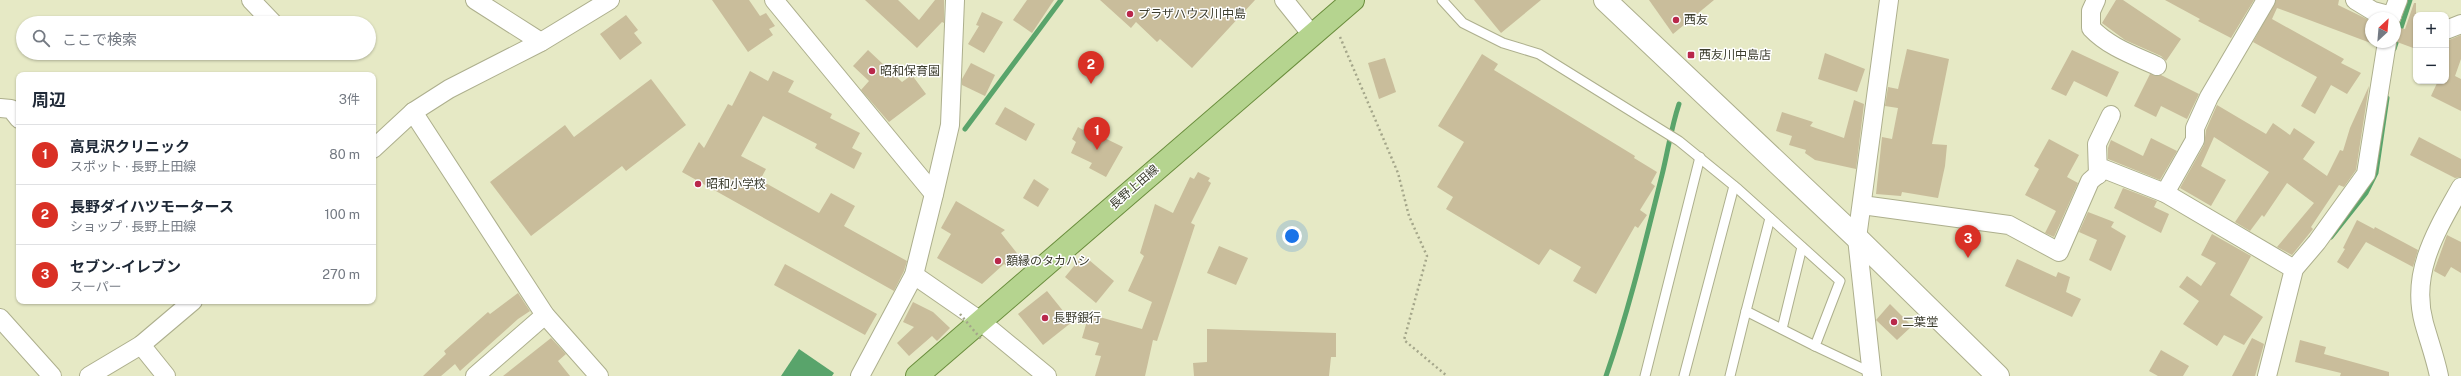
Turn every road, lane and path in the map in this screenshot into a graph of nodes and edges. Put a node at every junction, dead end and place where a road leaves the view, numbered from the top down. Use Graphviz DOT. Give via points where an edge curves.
graph roads {
  1 [pos="251,0"];
  2 [pos="476,0"];
  3 [pos="610,0"];
  4 [pos="774,0"];
  5 [pos="955,0"];
  6 [pos="1284,0"];
  7 [pos="1353,0"];
  8 [pos="1442,0"];
  9 [pos="1606,0"];
  10 [pos="1889,0"];
  11 [pos="2096,0"];
  12 [pos="2266,0"];
  13 [pos="2355,0"];
  14 [pos="2393,11"];
  15 [pos="266,16"];
  16 [pos="1332,18"];
  17 [pos="2461,24"];
  18 [pos="2449,29"];
  19 [pos="1312,35"];
  20 [pos="541,42"];
  21 [pos="2385,48"];
  22 [pos="2157,66"];
  23 [pos="0,108"];
  24 [pos="413,112"];
  25 [pos="16,115"];
  26 [pos="2111,115"];
  27 [pos="376,146"];
  28 [pos="1700,157"];
  29 [pos="2098,175"];
  30 [pos="1734,186"];
  31 [pos="2461,187"];
  32 [pos="934,194"];
  33 [pos="2165,194"];
  34 [pos="1862,205"];
  35 [pos="1770,218"];
  36 [pos="1857,238"];
  37 [pos="1802,247"];
  38 [pos="2294,269"];
  39 [pos="914,275"];
  40 [pos="189,304"];
  41 [pos="1746,311"];
  42 [pos="545,314"];
  43 [pos="0,318"];
  44 [pos="974,325"];
  45 [pos="1782,329"];
  46 [pos="141,345"];
  47 [pos="1815,346"];
  48 [pos="1872,375"];
  49 [pos="52,376"];
  50 [pos="89,376"];
  51 [pos="166,376"];
  52 [pos="475,376"];
  53 [pos="599,376"];
  54 [pos="860,376"];
  55 [pos="917,376"];
  56 [pos="1047,376"];
  57 [pos="1447,376"];
  58 [pos="1644,376"];
  59 [pos="1684,376"];
  60 [pos="1730,376"];
  61 [pos="1998,376"];
  62 [pos="2267,376"];
  63 [pos="2439,376"];
  1 -- 15 [label="street"];
  2 -- 20 [label="street"];
  3 -- 20 [label="street"];
  4 -- 32 [label="street"];
  5 -- 32 [label="street" via="950,125"];
  6 -- 19 [label="street"];
  7 -- 16 [label="main road, 長野上田線"];
  8 -- 28 [label="lane" via="1463,23 1502,43 1539,54 1679,141"];
  9 -- 36 [label="street"];
  10 -- 34 [label="street"];
  11 -- 22 [label="street" via="2091,11 2091,28 2118,48"];
  12 -- 33 [label="street" via="2209,97 2195,128 2196,140"];
  13 -- 14 [label="street" via="2373,11"];
  16 -- 19 [label="main road, 長野上田線"];
  16 -- 57 [label="path" via="1398,173 1409,216 1427,256 1404,340"];
  17 -- 18 [label="street"];
  19 -- 44 [label="main road, 長野上田線"];
  20 -- 24 [label="street" via="449,89"];
  21 -- 38 [label="street" via="2366,174 2317,242"];
  23 -- 25 [label="street" via="11,108"];
  24 -- 27 [label="street"];
  24 -- 42 [label="street"];
  26 -- 29 [label="street" via="2097,144"];
  28 -- 30 [label="lane"];
  28 -- 58 [label="lane"];
  29 -- 33 [label="street" via="2104,169"];
  29 -- 34 [label="street" via="2090,181 2059,252 2009,225"];
  30 -- 35 [label="lane"];
  30 -- 59 [label="lane"];
  31 -- 63 [label="street" via="2433,238 2421,274 2424,322 2433,345"];
  32 -- 39 [label="street"];
  33 -- 38 [label="street"];
  34 -- 36 [label="street"];
  35 -- 37 [label="lane"];
  35 -- 41 [label="lane"];
  36 -- 48 [label="street"];
  36 -- 61 [label="street"];
  37 -- 45 [label="lane"];
  37 -- 47 [label="lane" via="1840,281"];
  38 -- 62 [label="street"];
  39 -- 44 [label="street"];
  39 -- 54 [label="street"];
  40 -- 46 [label="street"];
  41 -- 45 [label="lane"];
  41 -- 60 [label="lane"];
  42 -- 52 [label="street"];
  42 -- 53 [label="street"];
  43 -- 49 [label="street"];
  44 -- 44 [label="path, bridge"];
  44 -- 55 [label="main road, 長野上田線"];
  44 -- 56 [label="street"];
  45 -- 47 [label="lane"];
  46 -- 50 [label="street"];
  46 -- 51 [label="street"];
  47 -- 48 [label="lane"];
}
